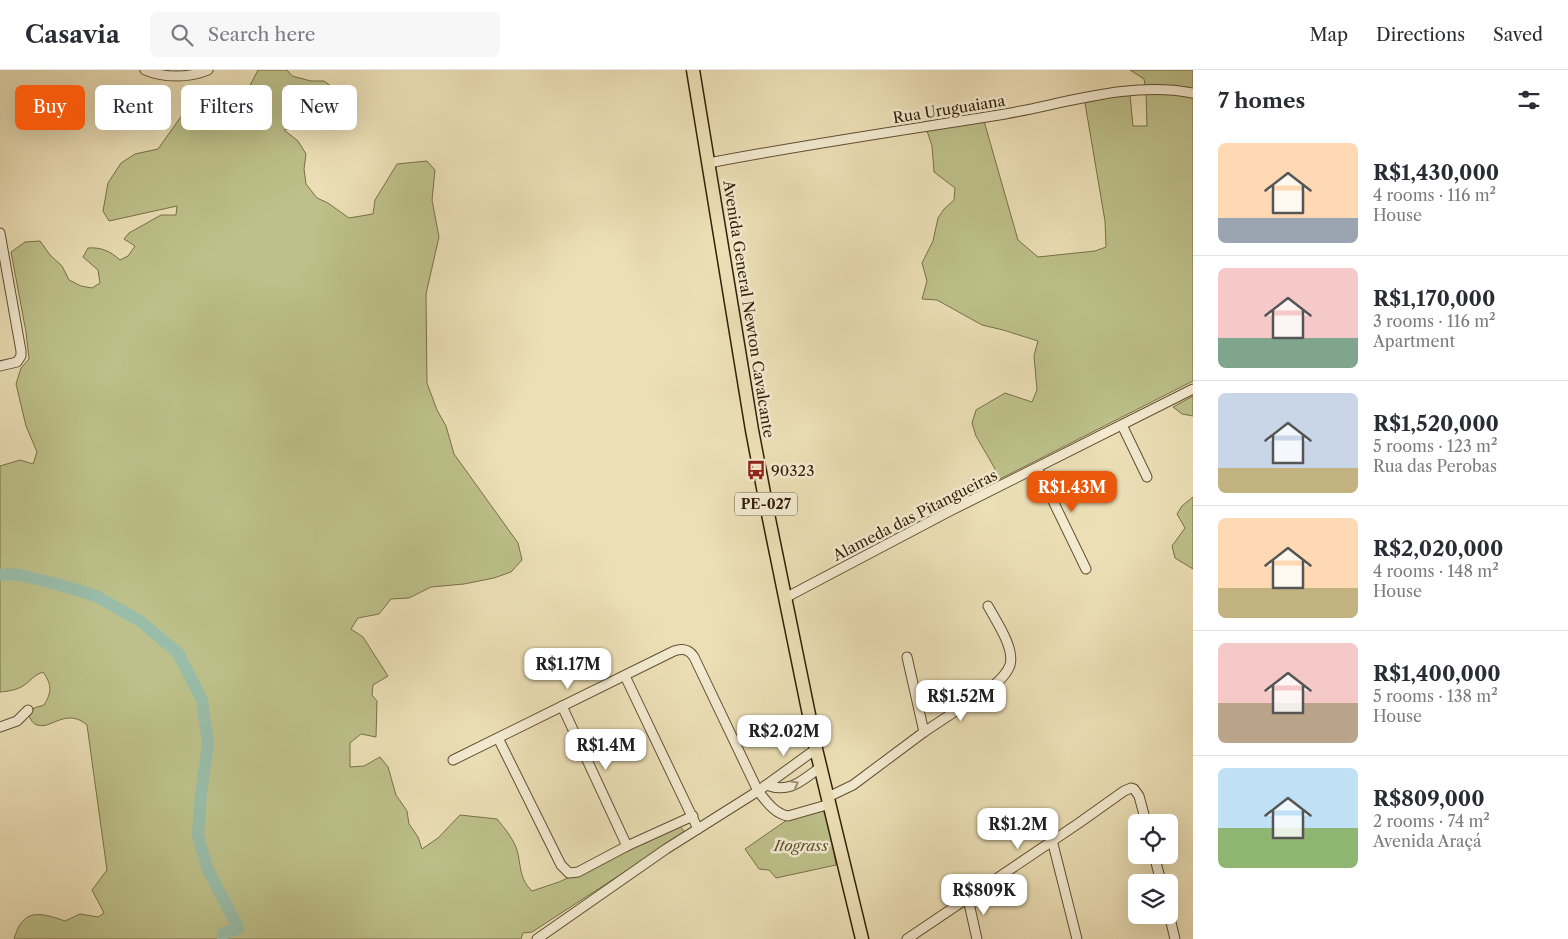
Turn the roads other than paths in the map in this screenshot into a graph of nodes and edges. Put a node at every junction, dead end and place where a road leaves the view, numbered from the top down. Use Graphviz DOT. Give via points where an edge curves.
graph roads {
  1 [pos="145,70"];
  2 [pos="208,70"];
  3 [pos="693,70"];
  4 [pos="1193,93"];
  5 [pos="709,163"];
  6 [pos="0,233"];
  7 [pos="2,260"];
  8 [pos="0,366"];
  9 [pos="1193,389"];
  10 [pos="1122,425"];
  11 [pos="1037,468"];
  12 [pos="1148,477"];
  13 [pos="1086,569"];
  14 [pos="785,598"];
  15 [pos="988,606"];
  16 [pos="907,657"];
  17 [pos="625,676"];
  18 [pos="562,706"];
  19 [pos="28,710"];
  20 [pos="0,727"];
  21 [pos="924,732"];
  22 [pos="498,738"];
  23 [pos="816,749"];
  24 [pos="453,760"];
  25 [pos="821,767"];
  26 [pos="766,785"];
  27 [pos="758,790"];
  28 [pos="829,801"];
  29 [pos="1144,814"];
  30 [pos="693,816"];
  31 [pos="682,820"];
  32 [pos="698,829"];
  33 [pos="689,835"];
  34 [pos="1052,840"];
  35 [pos="627,846"];
  36 [pos="968,898"];
  37 [pos="1171,924"];
  38 [pos="862,936"];
  39 [pos="537,939"];
  40 [pos="907,939"];
  41 [pos="977,939"];
  42 [pos="1077,939"];
  43 [pos="1175,939"];
  1 -- 2 [label="street" via="153,74 189,76"];
  3 -- 5 [label="main road, Avenida General Newton Cavalcante / PE-027"];
  4 -- 5 [label="street, Rua Uruguaiana" via="1119,91 1029,110"];
  5 -- 14 [label="main road, Avenida General Newton Cavalcante / PE-027" via="752,430"];
  6 -- 7 [label="street"];
  7 -- 8 [label="street" via="21,346 19,360"];
  9 -- 10 [label="street, Alameda das Pitangueiras"];
  10 -- 11 [label="street, Alameda das Pitangueiras"];
  10 -- 12 [label="street"];
  11 -- 13 [label="street"];
  11 -- 14 [label="street, Alameda das Pitangueiras"];
  14 -- 23 [label="main road, Avenida General Newton Cavalcante / PE-027"];
  15 -- 21 [label="street" via="1010,650 1007,671 992,687"];
  16 -- 21 [label="street"];
  17 -- 18 [label="street"];
  17 -- 27 [label="street" via="678,650 690,651"];
  17 -- 30 [label="street"];
  18 -- 22 [label="street"];
  18 -- 35 [label="street"];
  19 -- 20 [label="street" via="17,721"];
  21 -- 28 [label="street"];
  22 -- 24 [label="street"];
  22 -- 35 [label="street" via="566,870 578,872"];
  23 -- 25 [label="main road, Avenida General Newton Cavalcante / PE-027"];
  23 -- 26 [label="street"];
  26 -- 25 [label="street, one-way" via="786,788"];
  25 -- 28 [label="main road, Avenida General Newton Cavalcante / PE-027"];
  26 -- 27 [label="street"];
  27 -- 28 [label="street" via="774,809 784,815 794,815"];
  27 -- 32 [label="street"];
  28 -- 38 [label="main road, Avenida General Newton Cavalcante / PE-027"];
  29 -- 34 [label="street" via="1134,789 1124,791"];
  30 -- 31 [label="street"];
  30 -- 32 [label="street"];
  31 -- 33 [label="street"];
  31 -- 35 [label="street"];
  32 -- 33 [label="street"];
  33 -- 39 [label="street"];
  34 -- 36 [label="street"];
  34 -- 42 [label="street"];
  36 -- 40 [label="street"];
  36 -- 41 [label="street"];
  37 -- 43 [label="street"];
}
